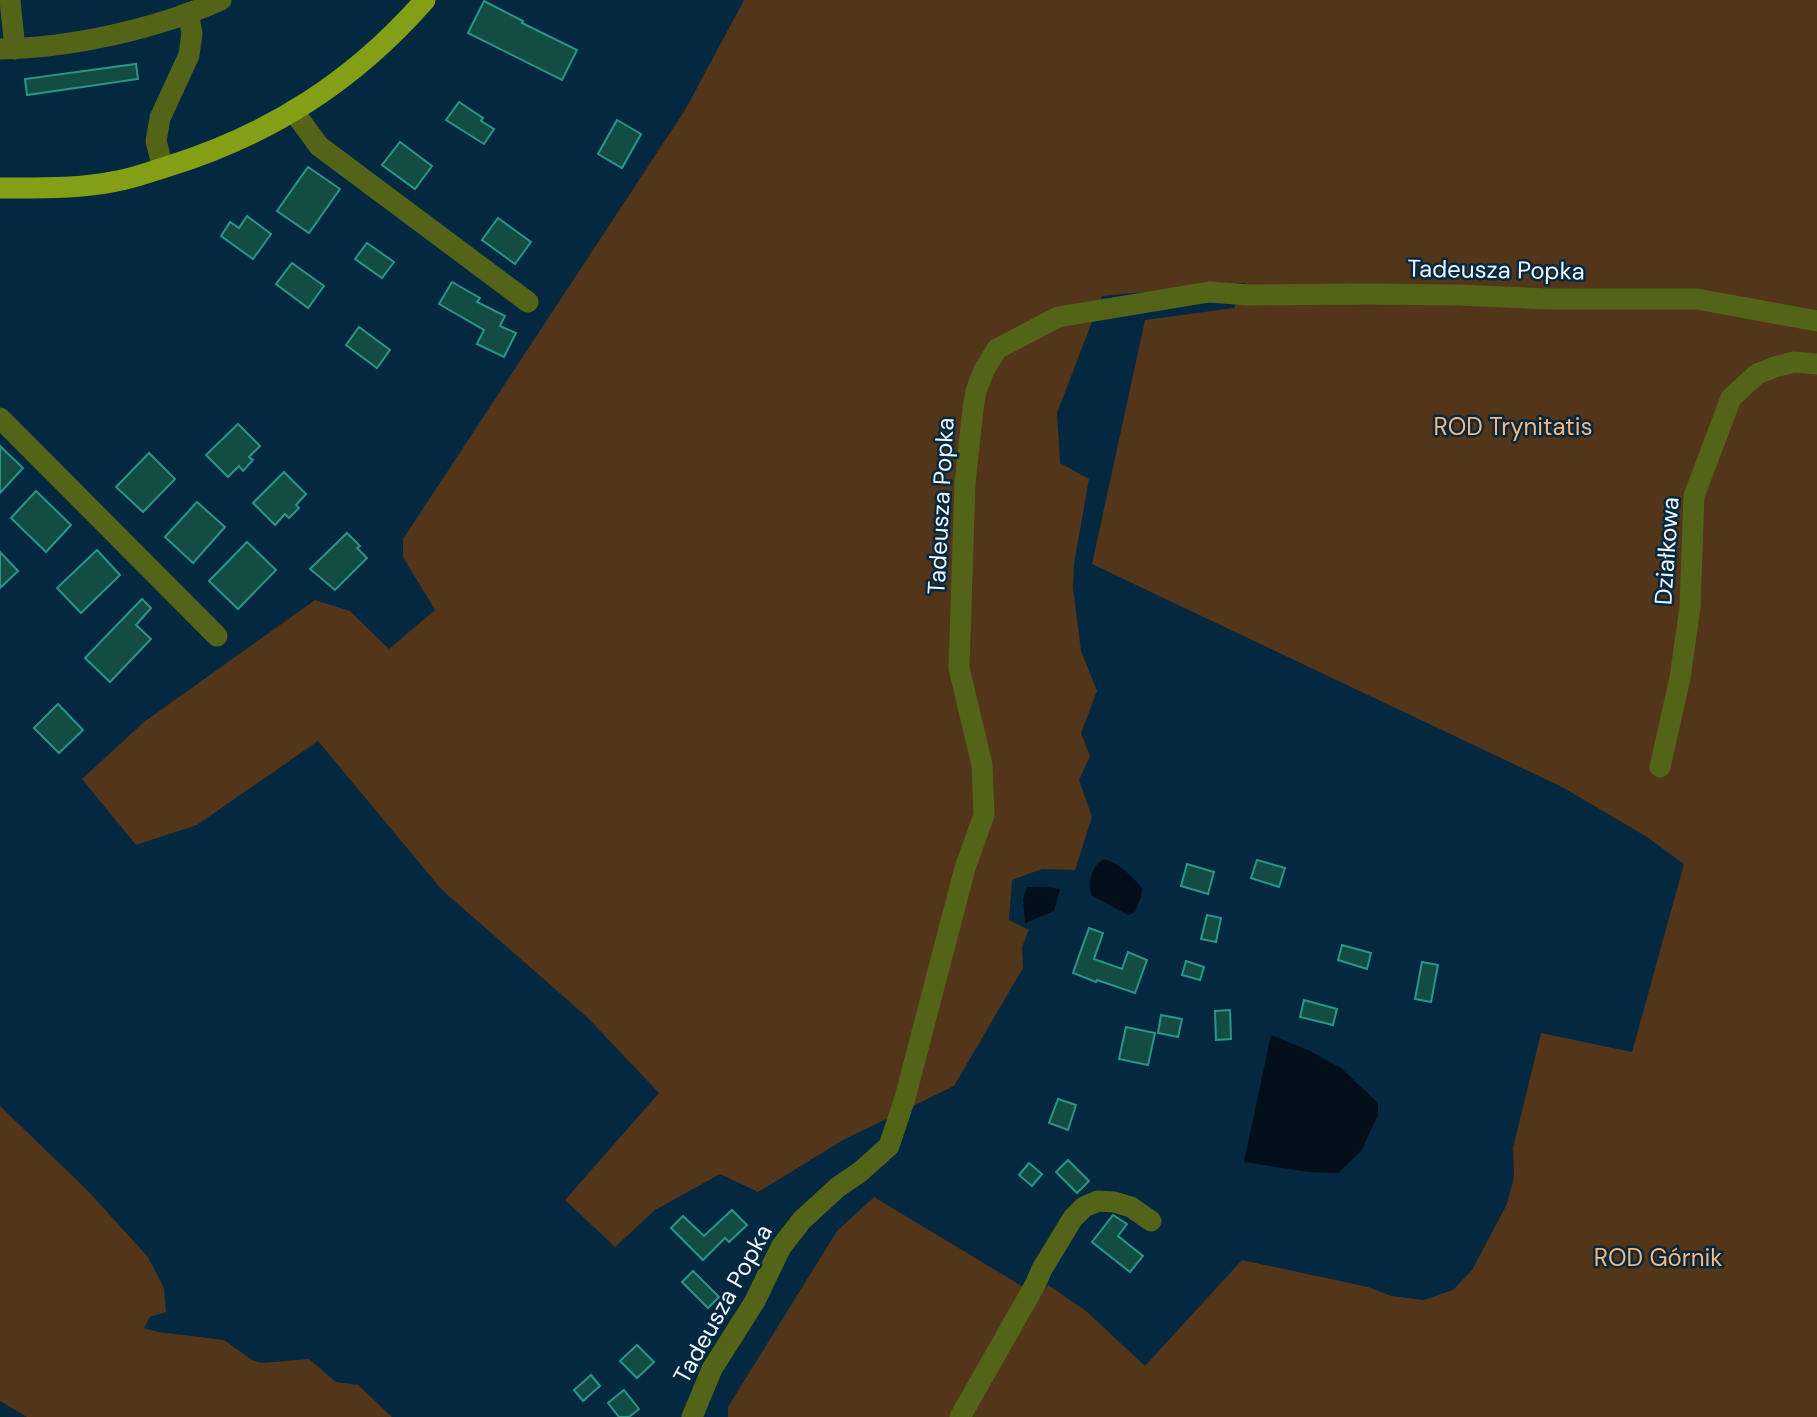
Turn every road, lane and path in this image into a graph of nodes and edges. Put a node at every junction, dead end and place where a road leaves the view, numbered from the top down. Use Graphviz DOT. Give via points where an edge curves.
graph roads {
  1 [pos="10,0"];
  2 [pos="221,0"];
  3 [pos="425,0"];
  4 [pos="188,13"];
  5 [pos="7,49"];
  6 [pos="294,112"];
  7 [pos="163,168"];
  8 [pos="0,188"];
  9 [pos="528,302"];
  10 [pos="1817,321"];
  11 [pos="1817,364"];
  12 [pos="0,418"];
  13 [pos="217,636"];
  14 [pos="1660,767"];
  15 [pos="1151,1221"];
  16 [pos="692,1417"];
  17 [pos="960,1417"];
  1 -- 5 [label="street"];
  2 -- 4 [label="street"];
  3 -- 6 [label="main road" via="362,63"];
  4 -- 5 [label="street" via="147,27 72,42"];
  4 -- 7 [label="street" via="192,33 189,55 160,118 156,141"];
  6 -- 7 [label="main road" via="237,141"];
  6 -- 9 [label="street" via="319,146"];
  7 -- 8 [label="main road" via="117,181"];
  10 -- 16 [label="street, Tadeusza Popka" via="1697,299 1209,292 1058,317 997,349 984,370 972,408 960,628 959,668 982,765 984,815 965,868 905,1098 889,1146 802,1220 781,1247 755,1301 712,1369"];
  11 -- 14 [label="street, Działkowa" via="1794,362 1757,374 1731,398 1695,496 1690,607"];
  12 -- 13 [label="street"];
  15 -- 17 [label="street" via="1131,1207 1098,1201 1073,1218"];
}
